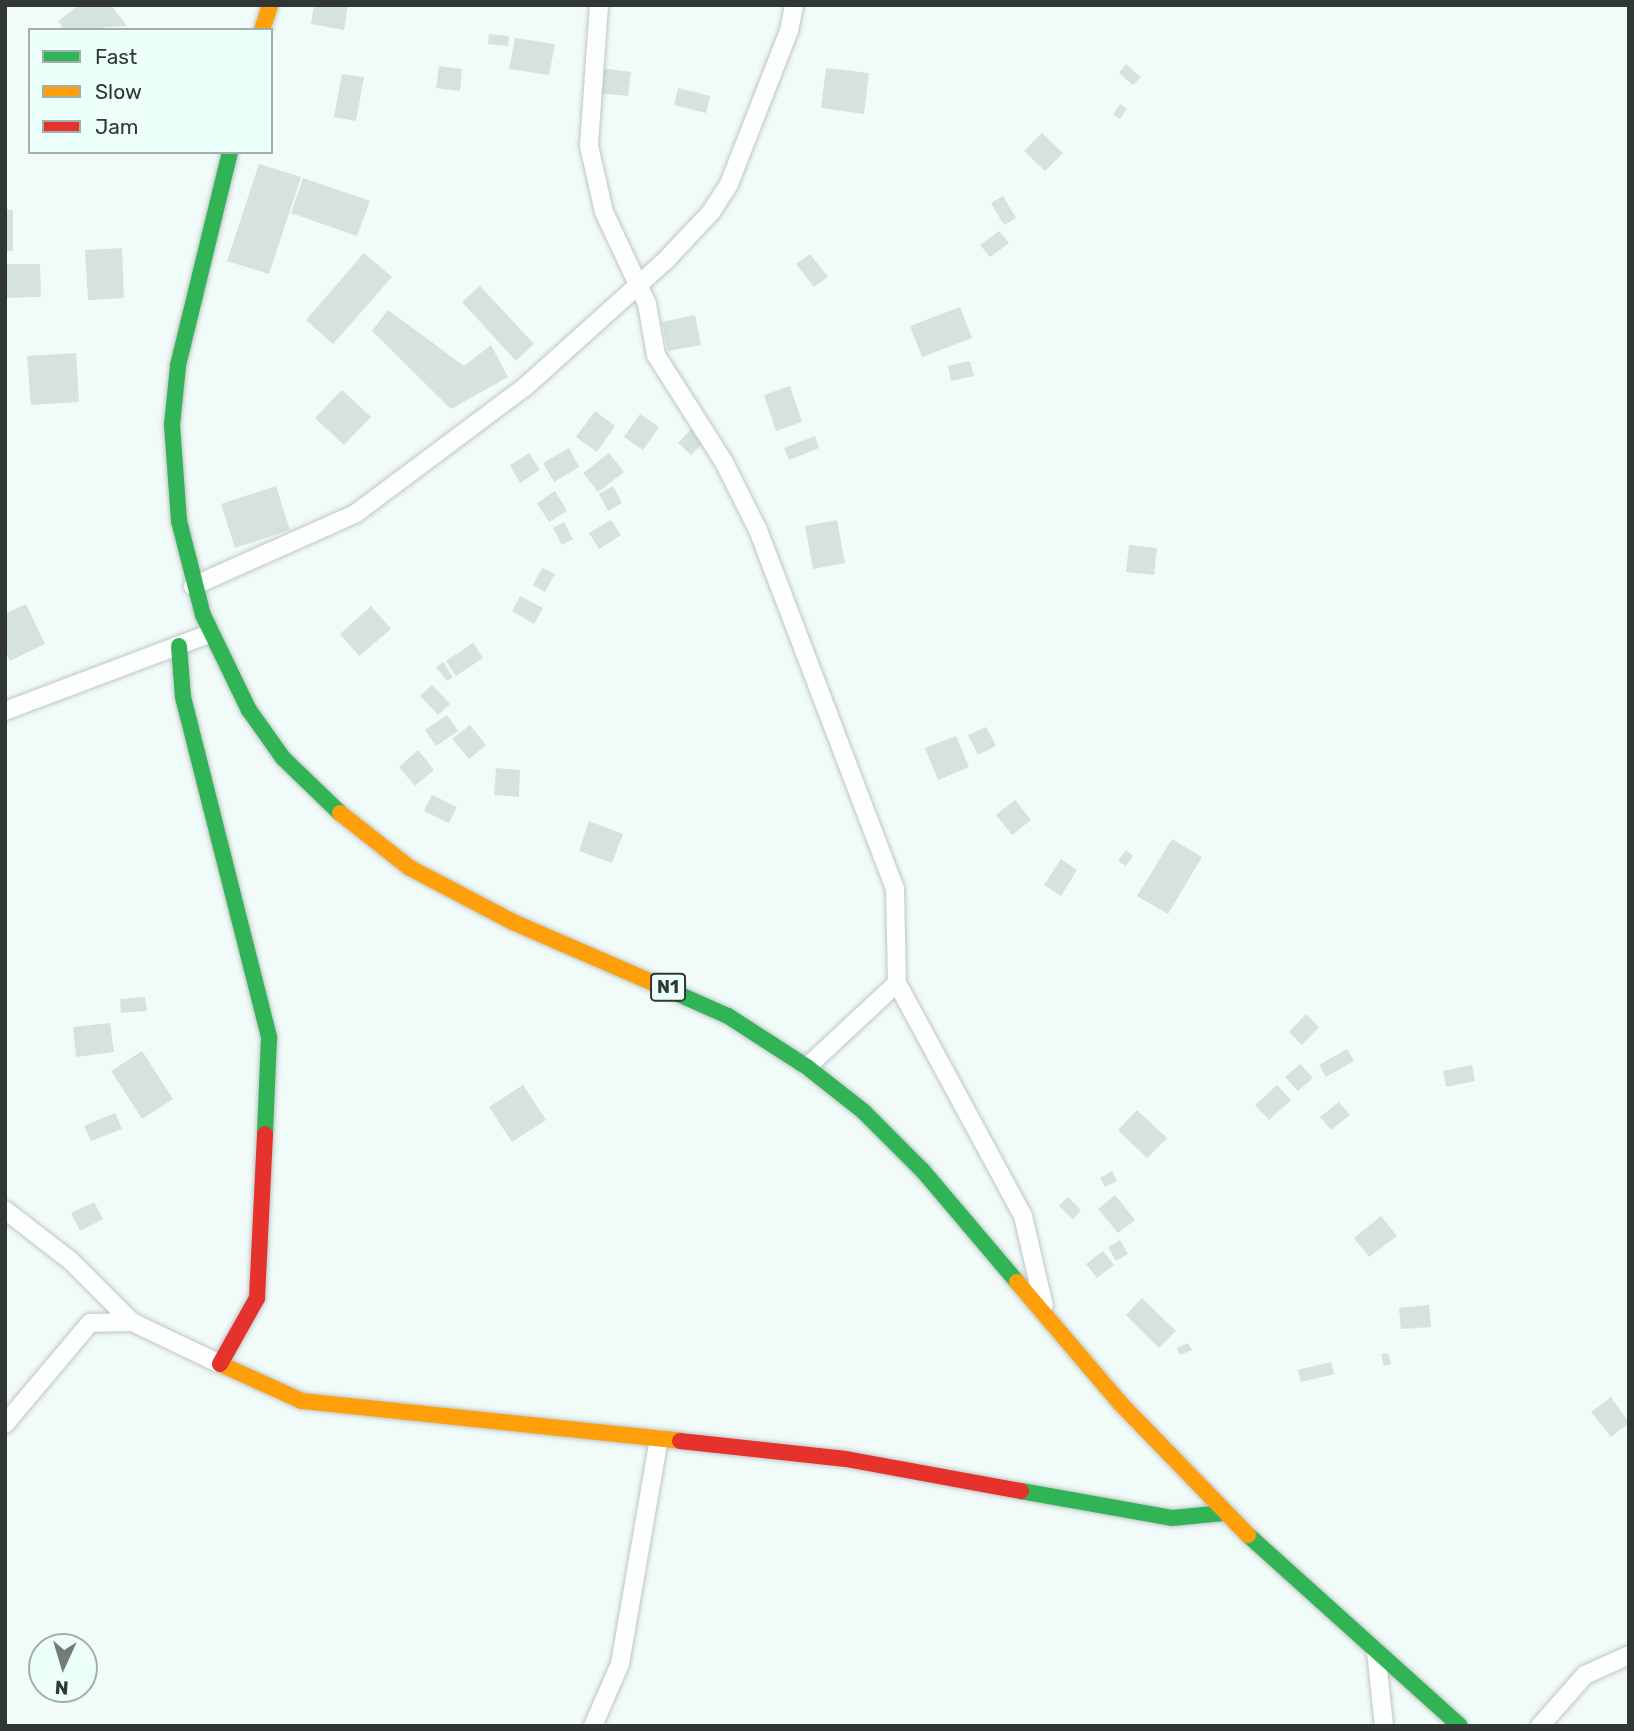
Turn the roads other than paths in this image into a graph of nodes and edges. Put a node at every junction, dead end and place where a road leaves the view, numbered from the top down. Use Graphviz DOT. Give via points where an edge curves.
graph roads {
  1 [pos="270,5"];
  2 [pos="599,5"];
  3 [pos="794,5"];
  4 [pos="263,28"];
  5 [pos="230,154"];
  6 [pos="636,284"];
  7 [pos="193,586"];
  8 [pos="211,633"];
  9 [pos="179,646"];
  10 [pos="5,711"];
  11 [pos="897,984"];
  12 [pos="807,1067"];
  13 [pos="5,1210"];
  14 [pos="1046,1316"];
  15 [pos="132,1322"];
  16 [pos="218,1363"];
  17 [pos="5,1424"];
  18 [pos="659,1439"];
  19 [pos="1224,1513"];
  20 [pos="1376,1651"];
  21 [pos="1629,1655"];
  22 [pos="593,1726"];
  23 [pos="1384,1726"];
  24 [pos="1460,1726"];
  25 [pos="1541,1726"];
  1 -- 4 [label="main road"];
  2 -- 6 [label="street" via="590,162 604,212"];
  3 -- 6 [label="street" via="761,108 729,184 711,212"];
  5 -- 7 [label="main road, N1" via="178,366 172,425 179,521"];
  6 -- 7 [label="street" via="525,387 355,514"];
  6 -- 11 [label="street" via="647,304 656,355 723,462 758,530 895,888"];
  7 -- 8 [label="main road, N1"];
  8 -- 9 [label="street"];
  8 -- 12 [label="main road, N1" via="248,710 283,758 366,836 411,868 513,922 728,1016"];
  9 -- 10 [label="street"];
  9 -- 16 [label="main road" via="183,697 269,1038 257,1298"];
  11 -- 12 [label="street"];
  11 -- 14 [label="street" via="1023,1216"];
  12 -- 14 [label="main road, N1" via="863,1111 923,1171"];
  13 -- 15 [label="street" via="71,1261"];
  14 -- 19 [label="main road, N1"];
  15 -- 16 [label="street"];
  15 -- 17 [label="street" via="90,1323"];
  16 -- 18 [label="main road" via="302,1401"];
  18 -- 19 [label="main road" via="925,1471 1172,1518"];
  18 -- 22 [label="street" via="620,1664"];
  19 -- 20 [label="main road, N1"];
  20 -- 23 [label="street"];
  20 -- 24 [label="main road, N1"];
  21 -- 25 [label="street" via="1585,1675"];
}
